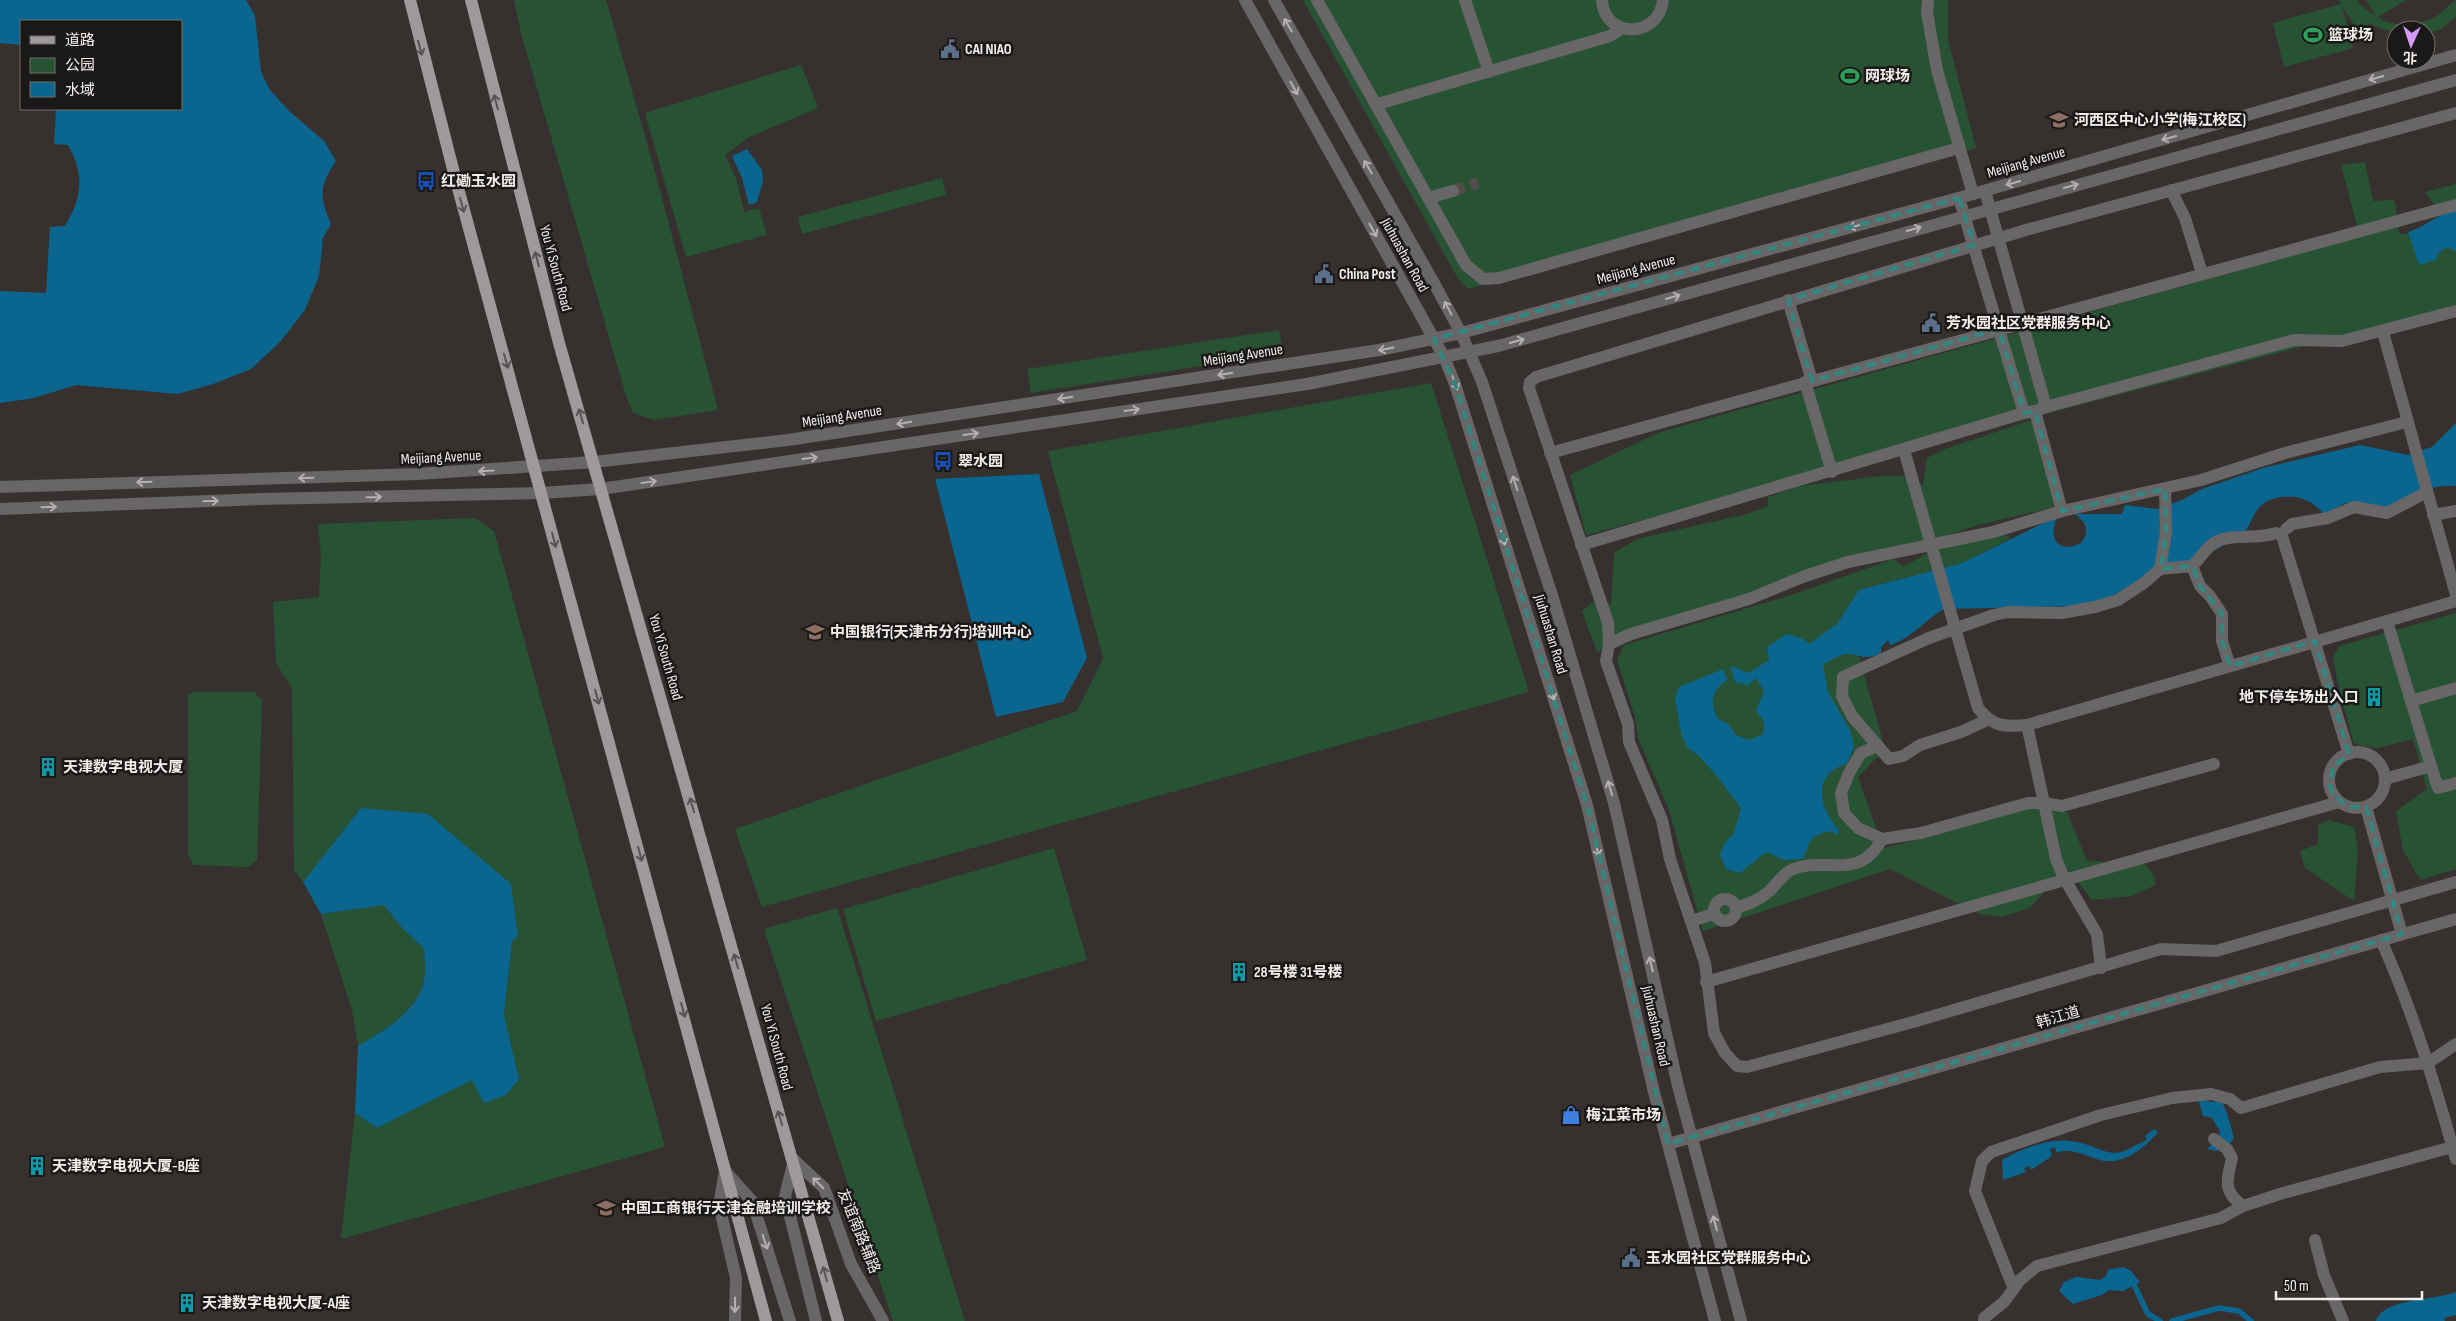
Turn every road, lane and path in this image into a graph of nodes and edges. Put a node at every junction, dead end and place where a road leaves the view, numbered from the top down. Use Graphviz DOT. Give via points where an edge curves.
graph roads {
  1 [pos="410,0"];
  2 [pos="471,0"];
  3 [pos="1245,0"];
  4 [pos="1274,0"];
  5 [pos="1317,0"];
  6 [pos="1465,0"];
  7 [pos="1602,0"];
  8 [pos="1663,0"];
  9 [pos="1928,0"];
  10 [pos="1622,28"];
  11 [pos="2456,55"];
  12 [pos="1489,72"];
  13 [pos="2456,80"];
  14 [pos="1378,104"];
  15 [pos="2456,113"];
  16 [pos="1959,148"];
  17 [pos="2171,190"];
  18 [pos="1453,191"];
  19 [pos="1979,193"];
  20 [pos="1428,198"];
  21 [pos="1959,198"];
  22 [pos="2456,205"];
  23 [pos="1990,208"];
  24 [pos="1964,215"];
  25 [pos="1999,238"];
  26 [pos="1974,245"];
  27 [pos="2202,273"];
  28 [pos="1788,300"];
  29 [pos="2456,311"];
  30 [pos="2023,323"];
  31 [pos="1998,329"];
  32 [pos="2383,332"];
  33 [pos="1461,333"];
  34 [pos="1434,339"];
  35 [pos="1470,352"];
  36 [pos="1444,357"];
  37 [pos="1808,382"];
  38 [pos="2035,410"];
  39 [pos="2407,422"];
  40 [pos="1904,450"];
  41 [pos="1550,452"];
  42 [pos="594,462"];
  43 [pos="535,468"];
  44 [pos="1832,472"];
  45 [pos="0,486"];
  46 [pos="601,489"];
  47 [pos="2165,489"];
  48 [pos="2426,492"];
  49 [pos="541,493"];
  50 [pos="0,509"];
  51 [pos="2062,511"];
  52 [pos="2456,511"];
  53 [pos="2433,516"];
  54 [pos="2282,533"];
  55 [pos="1931,545"];
  56 [pos="1581,546"];
  57 [pos="2192,566"];
  58 [pos="2160,569"];
  59 [pos="2456,595"];
  60 [pos="2456,601"];
  61 [pos="2386,621"];
  62 [pos="1955,629"];
  63 [pos="2315,641"];
  64 [pos="1609,644"];
  65 [pos="2230,666"];
  66 [pos="2456,688"];
  67 [pos="2411,701"];
  68 [pos="1987,720"];
  69 [pos="2027,725"];
  70 [pos="1877,746"];
  71 [pos="2349,754"];
  72 [pos="2214,764"];
  73 [pos="2431,766"];
  74 [pos="2385,779"];
  75 [pos="2456,783"];
  76 [pos="2340,802"];
  77 [pos="2044,804"];
  78 [pos="2366,807"];
  79 [pos="1882,839"];
  80 [pos="2064,878"];
  81 [pos="2456,882"];
  82 [pos="2392,900"];
  83 [pos="2456,919"];
  84 [pos="1691,921"];
  85 [pos="2402,934"];
  86 [pos="2381,940"];
  87 [pos="2101,968"];
  88 [pos="1706,982"];
  89 [pos="2456,1044"];
  90 [pos="2428,1063"];
  91 [pos="1692,1139"];
  92 [pos="2214,1139"];
  93 [pos="1668,1144"];
  94 [pos="2455,1151"];
  95 [pos="794,1160"];
  96 [pos="725,1171"];
  97 [pos="2242,1206"];
  98 [pos="2316,1240"];
  99 [pos="2014,1289"];
  100 [pos="735,1321"];
  101 [pos="766,1321"];
  102 [pos="790,1321"];
  103 [pos="816,1321"];
  104 [pos="838,1321"];
  105 [pos="883,1321"];
  106 [pos="1715,1321"];
  107 [pos="1741,1321"];
  108 [pos="1984,1321"];
  109 [pos="2343,1321"];
  1 -- 43 [label="main road, one-way"];
  42 -- 2 [label="main road, You Yi South Road, one-way" via="559,343"];
  3 -- 34 [label="street, Jiuhuashan Road, one-way"];
  33 -- 4 [label="street, Jiuhuashan Road, one-way"];
  5 -- 14 [label="street"];
  6 -- 12 [label="street"];
  7 -- 10 [label="street" via="1606,16"];
  8 -- 10 [label="street" via="1658,16 1651,24 1632,30"];
  9 -- 16 [label="street" via="1927,12 1937,70"];
  10 -- 12 [label="street" via="1610,36"];
  11 -- 19 [label="street, Meijiang Avenue, one-way"];
  12 -- 14 [label="street"];
  23 -- 13 [label="street, one-way"];
  14 -- 20 [label="street"];
  15 -- 17 [label="street"];
  16 -- 19 [label="street"];
  16 -- 20 [label="street" via="1491,279 1483,279 1466,265"];
  17 -- 25 [label="street"];
  17 -- 27 [label="street" via="2185,218"];
  18 -- 20 [label="street"];
  19 -- 21 [label="street, Meijiang Avenue"];
  19 -- 23 [label="street"];
  21 -- 24 [label="street"];
  21 -- 33 [label="street, Meijiang Avenue, one-way"];
  22 -- 27 [label="street"];
  23 -- 24 [label="street"];
  23 -- 25 [label="street"];
  24 -- 26 [label="street"];
  35 -- 24 [label="street, one-way"];
  25 -- 26 [label="street"];
  25 -- 30 [label="street"];
  26 -- 28 [label="street"];
  26 -- 31 [label="street"];
  27 -- 30 [label="street"];
  28 -- 37 [label="street"];
  28 -- 41 [label="street" via="1536,377 1529,388"];
  29 -- 32 [label="street"];
  30 -- 31 [label="street"];
  30 -- 38 [label="street"];
  31 -- 37 [label="street"];
  31 -- 38 [label="street"];
  32 -- 38 [label="street" via="2342,342 2294,340"];
  32 -- 39 [label="street"];
  33 -- 34 [label="street, Meijiang Avenue"];
  33 -- 35 [label="street, Jiuhuashan Road"];
  34 -- 36 [label="street, Jiuhuashan Road"];
  34 -- 42 [label="street, Meijiang Avenue, one-way" via="788,440"];
  35 -- 36 [label="street"];
  91 -- 35 [label="street, Jiuhuashan Road, one-way" via="1614,803 1549,586"];
  46 -- 36 [label="street, one-way" via="1307,384"];
  36 -- 93 [label="street, Jiuhuashan Road, one-way" via="1587,805"];
  37 -- 41 [label="street"];
  37 -- 44 [label="street"];
  38 -- 40 [label="street"];
  38 -- 51 [label="street"];
  39 -- 47 [label="street" via="2285,453"];
  39 -- 48 [label="street"];
  40 -- 44 [label="street"];
  40 -- 55 [label="street"];
  41 -- 56 [label="street"];
  42 -- 43 [label="street, Meijiang Avenue"];
  42 -- 46 [label="main road, You Yi South Road"];
  43 -- 45 [label="street, Meijiang Avenue, one-way"];
  43 -- 49 [label="main road"];
  44 -- 56 [label="street"];
  46 -- 49 [label="street"];
  95 -- 46 [label="main road, You Yi South Road, one-way"];
  47 -- 51 [label="street"];
  47 -- 58 [label="street" via="2166,532"];
  48 -- 53 [label="street"];
  48 -- 54 [label="street" via="2387,513 2354,507 2328,518 2292,524"];
  50 -- 49 [label="street, one-way"];
  49 -- 96 [label="main road, one-way"];
  51 -- 55 [label="street" via="1994,532"];
  52 -- 53 [label="street"];
  53 -- 59 [label="street"];
  54 -- 57 [label="street" via="2224,538 2213,543"];
  54 -- 63 [label="street"];
  55 -- 62 [label="street"];
  55 -- 64 [label="street" via="1848,562 1748,599 1631,634"];
  56 -- 64 [label="street" via="1608,624"];
  57 -- 58 [label="street"];
  57 -- 65 [label="street" via="2200,586 2222,614 2222,641"];
  58 -- 62 [label="street" via="2118,600 2062,613 2008,612"];
  60 -- 61 [label="street"];
  61 -- 63 [label="street"];
  61 -- 67 [label="street"];
  62 -- 68 [label="street" via="1978,708"];
  62 -- 70 [label="street" via="1843,677 1842,696 1852,716"];
  63 -- 65 [label="street"];
  63 -- 71 [label="street"];
  64 -- 84 [label="street" via="1606,661 1628,724 1629,742 1662,820 1670,858"];
  65 -- 69 [label="street"];
  66 -- 67 [label="street"];
  67 -- 73 [label="street"];
  68 -- 69 [label="street" via="2005,726"];
  68 -- 70 [label="street" via="1888,760"];
  69 -- 77 [label="street"];
  70 -- 79 [label="street" via="1862,753 1841,793 1844,812 1858,828"];
  71 -- 74 [label="street" via="2364,753 2372,757 2383,770"];
  71 -- 76 [label="street" via="2339,760 2330,776 2334,795"];
  72 -- 77 [label="street" via="2062,806"];
  73 -- 74 [label="street"];
  73 -- 75 [label="street" via="2438,788"];
  74 -- 78 [label="street" via="2380,796"];
  76 -- 78 [label="street" via="2348,807"];
  76 -- 80 [label="street"];
  77 -- 79 [label="street" via="2028,803 1921,832"];
  77 -- 80 [label="street"];
  78 -- 82 [label="street"];
  79 -- 84 [label="street" via="1864,861 1845,866 1790,870 1766,895 1736,908 1732,918 1726,921 1714,914"];
  80 -- 87 [label="street" via="2097,934"];
  80 -- 88 [label="street"];
  81 -- 82 [label="street"];
  82 -- 85 [label="street"];
  82 -- 87 [label="street" via="2216,951 2161,949"];
  83 -- 85 [label="street, 韩江道"];
  84 -- 88 [label="street" via="1705,963"];
  85 -- 86 [label="street, 韩江道"];
  86 -- 90 [label="street"];
  86 -- 91 [label="street, 韩江道"];
  87 -- 88 [label="street" via="1747,1067 1737,1066 1714,1033"];
  89 -- 90 [label="street"];
  90 -- 94 [label="street"];
  90 -- 99 [label="street" via="2380,1066 2240,1108 2230,1099 2211,1094 2172,1098 2101,1114 1992,1152 1982,1161 1975,1191"];
  91 -- 93 [label="street, 韩江道"];
  107 -- 91 [label="street, Jiuhuashan Road, one-way"];
  92 -- 97 [label="street" via="2227,1149 2232,1158 2228,1188 2231,1198"];
  93 -- 106 [label="street, Jiuhuashan Road"];
  94 -- 97 [label="street"];
  95 -- 103 [label="street" via="785,1196"];
  104 -- 95 [label="main road, You Yi South Road, one-way"];
  105 -- 95 [label="street, 友谊南路辅路, one-way" via="851,1264 824,1188"];
  96 -- 100 [label="street, one-way" via="719,1205 736,1278"];
  96 -- 101 [label="main road"];
  96 -- 102 [label="street, one-way" via="752,1201"];
  97 -- 99 [label="street" via="2220,1218 2037,1266"];
  98 -- 109 [label="street" via="2324,1275"];
  99 -- 108 [label="street"];
}
